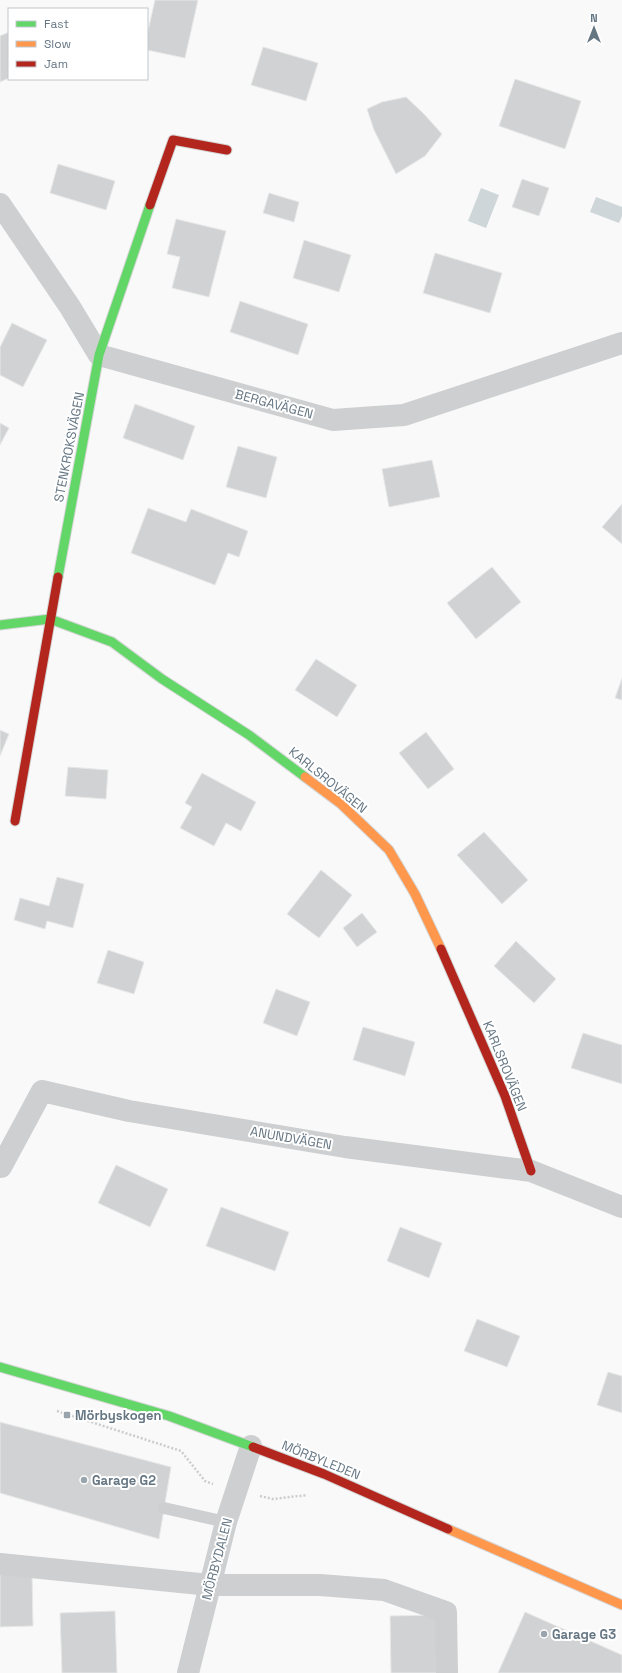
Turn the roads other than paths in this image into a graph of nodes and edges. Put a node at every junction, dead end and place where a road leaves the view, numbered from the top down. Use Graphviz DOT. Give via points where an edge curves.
graph roads {
  1 [pos="227,150"];
  2 [pos="0,204"];
  3 [pos="622,343"];
  4 [pos="99,355"];
  5 [pos="50,619"];
  6 [pos="0,626"];
  7 [pos="15,822"];
  8 [pos="1,1167"];
  9 [pos="531,1171"];
  10 [pos="622,1207"];
  11 [pos="0,1366"];
  12 [pos="252,1446"];
  13 [pos="164,1508"];
  14 [pos="226,1522"];
  15 [pos="0,1564"];
  16 [pos="210,1585"];
  17 [pos="622,1605"];
  18 [pos="188,1673"];
  19 [pos="447,1673"];
  1 -- 4 [label="street, STENKROKSVÄGEN" via="173,140"];
  2 -- 4 [label="street" via="70,307"];
  3 -- 4 [label="street, BERGAVÄGEN" via="404,415 332,420"];
  4 -- 5 [label="street, STENKROKSVÄGEN"];
  5 -- 6 [label="street, KARLSROVÄGEN"];
  5 -- 7 [label="street, STENKROKSVÄGEN"];
  5 -- 9 [label="street, KARLSROVÄGEN" via="112,642 162,679 249,735 341,804 388,850 415,894 456,981 505,1096"];
  8 -- 9 [label="street, ANUNDVÄGEN" via="42,1091 129,1111 345,1147"];
  9 -- 10 [label="street, ANUNDVÄGEN"];
  11 -- 12 [label="street, MÖRBYLEDEN" via="169,1416"];
  12 -- 14 [label="street, MÖRBYDALEN"];
  12 -- 17 [label="street, MÖRBYLEDEN" via="324,1474"];
  13 -- 14 [label="lane"];
  14 -- 16 [label="street, MÖRBYDALEN"];
  15 -- 16 [label="street"];
  16 -- 18 [label="street, MÖRBYDALEN"];
  16 -- 19 [label="street" via="320,1584 384,1590 446,1612"];
}
